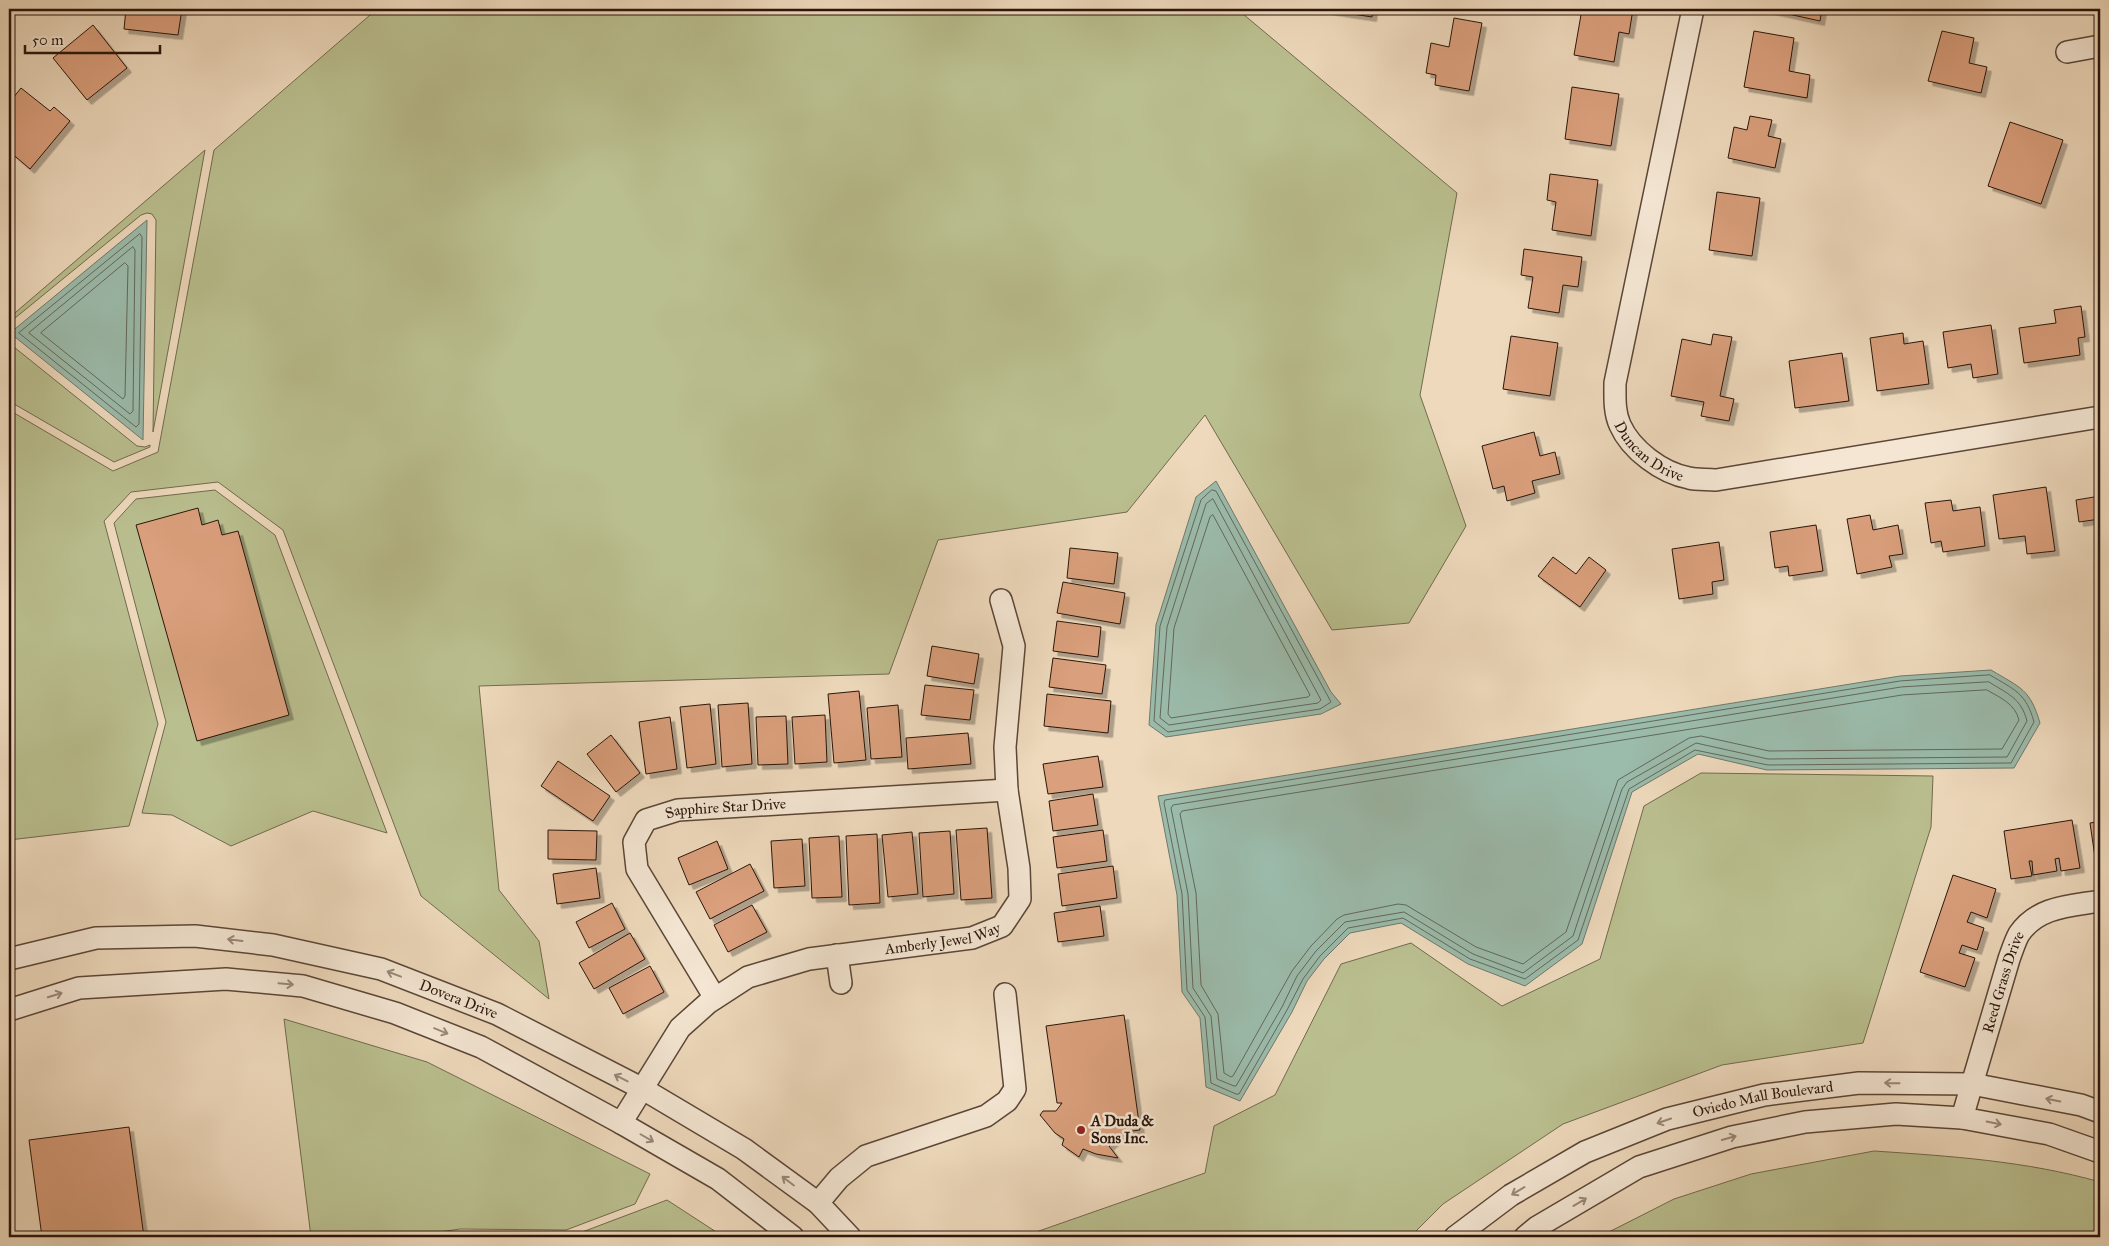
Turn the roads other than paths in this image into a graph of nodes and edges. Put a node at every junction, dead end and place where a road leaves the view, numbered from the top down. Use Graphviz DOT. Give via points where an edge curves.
graph roads {
  1 [pos="1693,9"];
  2 [pos="2100,46"];
  3 [pos="2067,52"];
  4 [pos="2100,417"];
  5 [pos="1001,600"];
  6 [pos="1007,790"];
  7 [pos="2100,901"];
  8 [pos="837,955"];
  9 [pos="9,959"];
  10 [pos="841,983"];
  11 [pos="1005,994"];
  12 [pos="715,998"];
  13 [pos="9,1010"];
  14 [pos="1972,1084"];
  15 [pos="642,1089"];
  16 [pos="2100,1112"];
  17 [pos="1962,1118"];
  18 [pos="621,1123"];
  19 [pos="2100,1152"];
  20 [pos="818,1204"];
  21 [pos="793,1237"];
  22 [pos="850,1237"];
  23 [pos="1455,1237"];
  24 [pos="1525,1237"];
  1 -- 4 [label="street, Duncan Drive" via="1615,383 1615,406 1620,426 1634,445 1667,471 1689,478 1716,480"];
  2 -- 3 [label="street"];
  5 -- 6 [label="street, Amberly Jewel Way" via="1014,646 1005,747"];
  6 -- 8 [label="street, Amberly Jewel Way" via="1019,868 1020,900 1002,926 972,938"];
  6 -- 12 [label="street, Sapphire Star Drive" via="678,810 646,820 634,842 637,869"];
  7 -- 14 [label="street, Reed Grass Drive" via="2055,908 2034,917 2019,934"];
  8 -- 10 [label="street"];
  8 -- 12 [label="street, Amberly Jewel Way" via="808,959 748,977"];
  15 -- 9 [label="street, Dovera Drive, one-way" via="497,1014 381,969 273,945 195,936 96,938"];
  11 -- 20 [label="street" via="1015,1088 1007,1101 986,1116 866,1156 839,1178"];
  12 -- 15 [label="street, Amberly Jewel Way" via="680,1028"];
  13 -- 18 [label="street, one-way" via="79,988 226,979 303,986 395,1013 481,1048"];
  16 -- 14 [label="street, Oviedo Mall Boulevard, one-way" via="2081,1105"];
  14 -- 17 [label="street, Reed Grass Drive"];
  14 -- 23 [label="street, Oviedo Mall Boulevard, one-way" via="1859,1083 1764,1095 1667,1119 1584,1152 1511,1195"];
  15 -- 18 [label="street, Amberly Jewel Way"];
  20 -- 15 [label="street, Dovera Drive, one-way" via="744,1148"];
  17 -- 19 [label="street, Oviedo Mall Boulevard, one-way" via="2049,1134"];
  24 -- 17 [label="street, Oviedo Mall Boulevard, one-way" via="1639,1167 1732,1137 1805,1122 1896,1114"];
  18 -- 21 [label="street, one-way" via="718,1179"];
  20 -- 22 [label="street, Dovera Drive"];
}
